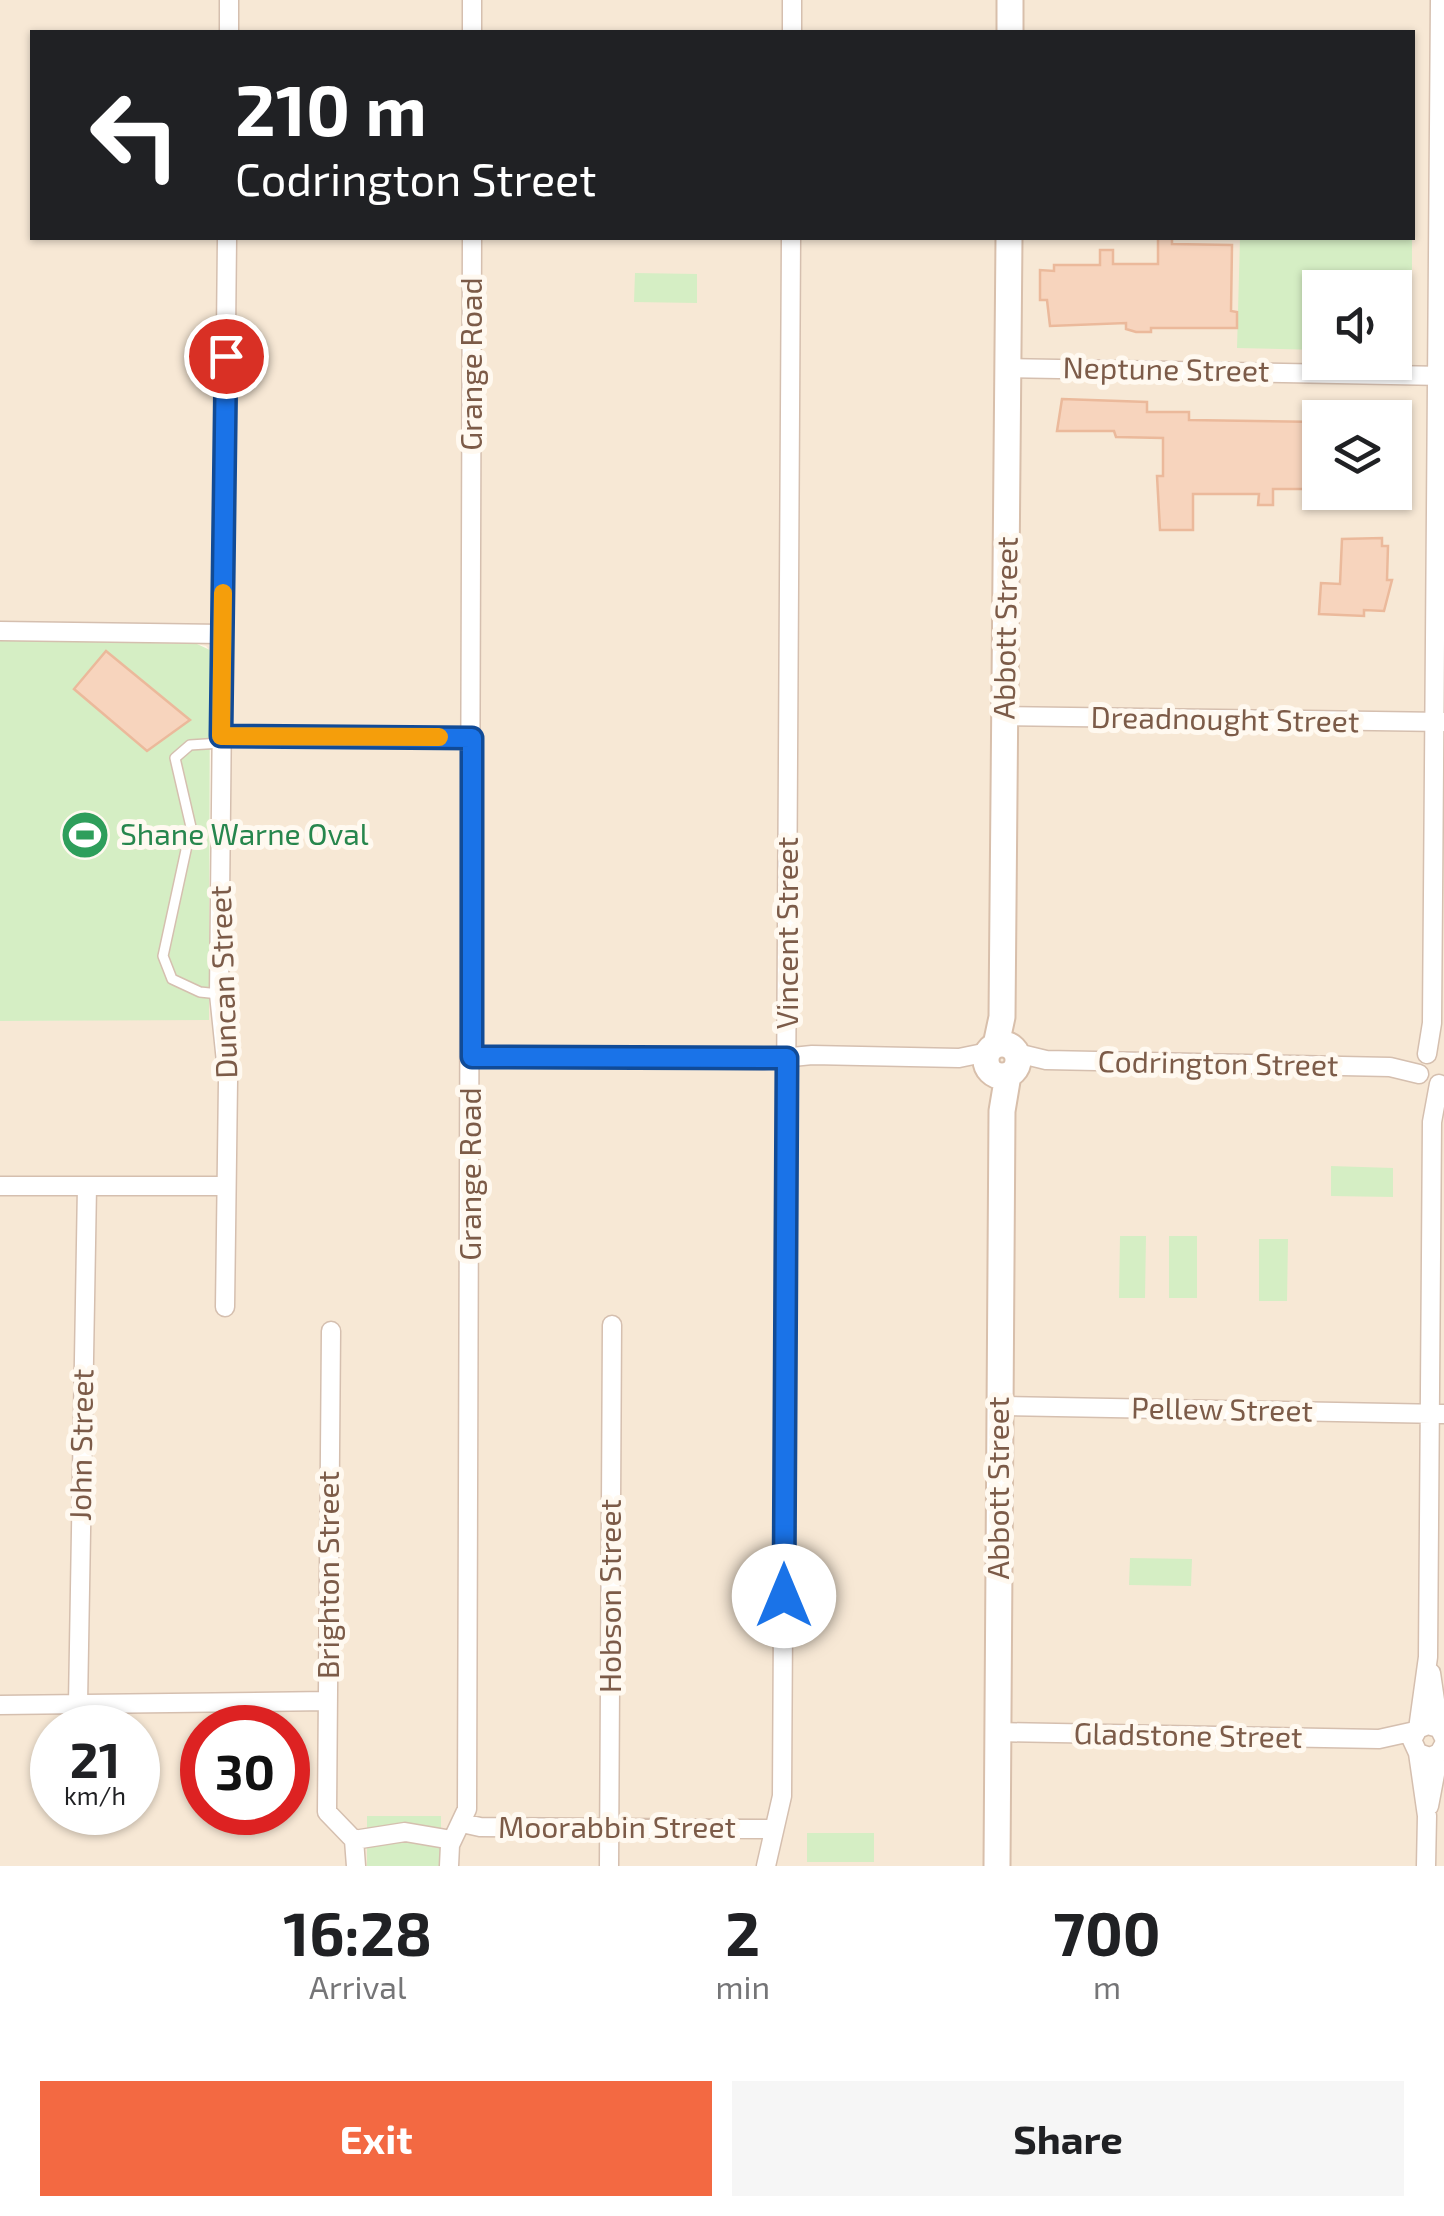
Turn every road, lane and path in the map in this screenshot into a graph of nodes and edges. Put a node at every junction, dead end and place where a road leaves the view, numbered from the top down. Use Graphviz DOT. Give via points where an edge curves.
graph roads {
  1 [pos="229,0"];
  2 [pos="472,0"];
  3 [pos="792,0"];
  4 [pos="1010,0"];
  5 [pos="1440,0"];
  6 [pos="228,30"];
  7 [pos="472,30"];
  8 [pos="792,30"];
  9 [pos="1010,30"];
  10 [pos="226,240"];
  11 [pos="472,240"];
  12 [pos="791,240"];
  13 [pos="1008,240"];
  14 [pos="1008,368"];
  15 [pos="1441,376"];
  16 [pos="0,631"];
  17 [pos="223,634"];
  18 [pos="1005,716"];
  19 [pos="1439,722"];
  20 [pos="472,738"];
  21 [pos="221,739"];
  22 [pos="219,994"];
  23 [pos="472,1057"];
  24 [pos="787,1058"];
  25 [pos="1002,1060"];
  26 [pos="1432,1068"];
  27 [pos="0,1186"];
  28 [pos="87,1186"];
  29 [pos="226,1186"];
  30 [pos="225,1307"];
  31 [pos="612,1326"];
  32 [pos="331,1331"];
  33 [pos="1000,1406"];
  34 [pos="1437,1414"];
  35 [pos="1428,1657"];
  36 [pos="328,1701"];
  37 [pos="0,1704"];
  38 [pos="78,1704"];
  39 [pos="998,1732"];
  40 [pos="1416,1741"];
  41 [pos="1442,1741"];
  42 [pos="1427,1816"];
  43 [pos="462,1822"];
  44 [pos="610,1828"];
  45 [pos="774,1829"];
  46 [pos="354,1840"];
  47 [pos="452,1840"];
  48 [pos="356,1866"];
  49 [pos="449,1866"];
  50 [pos="610,1866"];
  51 [pos="766,1866"];
  52 [pos="997,1866"];
  53 [pos="1426,1866"];
  1 -- 6 [label="street"];
  2 -- 7 [label="street"];
  3 -- 8 [label="street"];
  4 -- 9 [label="street"];
  5 -- 15 [label="street"];
  10 -- 17 [label="street, Duncan Street"];
  11 -- 20 [label="street, Grange Road"];
  12 -- 24 [label="street, Vincent Street"];
  13 -- 14 [label="street, Abbott Street"];
  14 -- 15 [label="street, Neptune Street"];
  14 -- 18 [label="street, Abbott Street"];
  15 -- 19 [label="street"];
  16 -- 17 [label="street"];
  17 -- 21 [label="street, Duncan Street"];
  18 -- 19 [label="street, Dreadnought Street"];
  18 -- 25 [label="street, Abbott Street"];
  19 -- 26 [label="street"];
  20 -- 21 [label="street"];
  20 -- 23 [label="street, Grange Road"];
  21 -- 22 [label="street, Duncan Street"];
  21 -- 22 [label="lane" via="190,745 175,758 191,828 163,956 172,979"];
  22 -- 29 [label="street, Duncan Street" via="228,1081"];
  23 -- 24 [label="street, Codrington Street"];
  23 -- 43 [label="street, Grange Road"];
  24 -- 25 [label="street, Codrington Street"];
  24 -- 45 [label="street, Vincent Street" via="782,1796"];
  25 -- 26 [label="street, Codrington Street"];
  25 -- 33 [label="street, Abbott Street"];
  26 -- 34 [label="street"];
  27 -- 28 [label="street"];
  28 -- 29 [label="street"];
  28 -- 38 [label="street, John Street"];
  29 -- 30 [label="street, Duncan Street"];
  31 -- 44 [label="street, Hobson Street"];
  32 -- 36 [label="street, Brighton Street"];
  33 -- 34 [label="street, Pellew Street"];
  33 -- 39 [label="street, Abbott Street"];
  34 -- 35 [label="street"];
  35 -- 40 [label="street"];
  35 -- 41 [label="street"];
  36 -- 38 [label="street"];
  36 -- 46 [label="street, Brighton Street" via="327,1812"];
  37 -- 38 [label="street"];
  39 -- 40 [label="street, Gladstone Street"];
  39 -- 52 [label="street, Abbott Street"];
  40 -- 41 [label="street" via="1426,1757"];
  40 -- 41 [label="street" via="1428,1724"];
  40 -- 42 [label="street"];
  41 -- 42 [label="street"];
  42 -- 53 [label="street"];
  43 -- 44 [label="street, Moorabbin Street"];
  43 -- 47 [label="street, Grange Road"];
  44 -- 45 [label="street, Moorabbin Street"];
  44 -- 50 [label="street, Hobson Street"];
  45 -- 51 [label="street, Vincent Street"];
  46 -- 47 [label="street" via="404,1832"];
  46 -- 48 [label="street"];
  47 -- 49 [label="street, Grange Road"];
}
